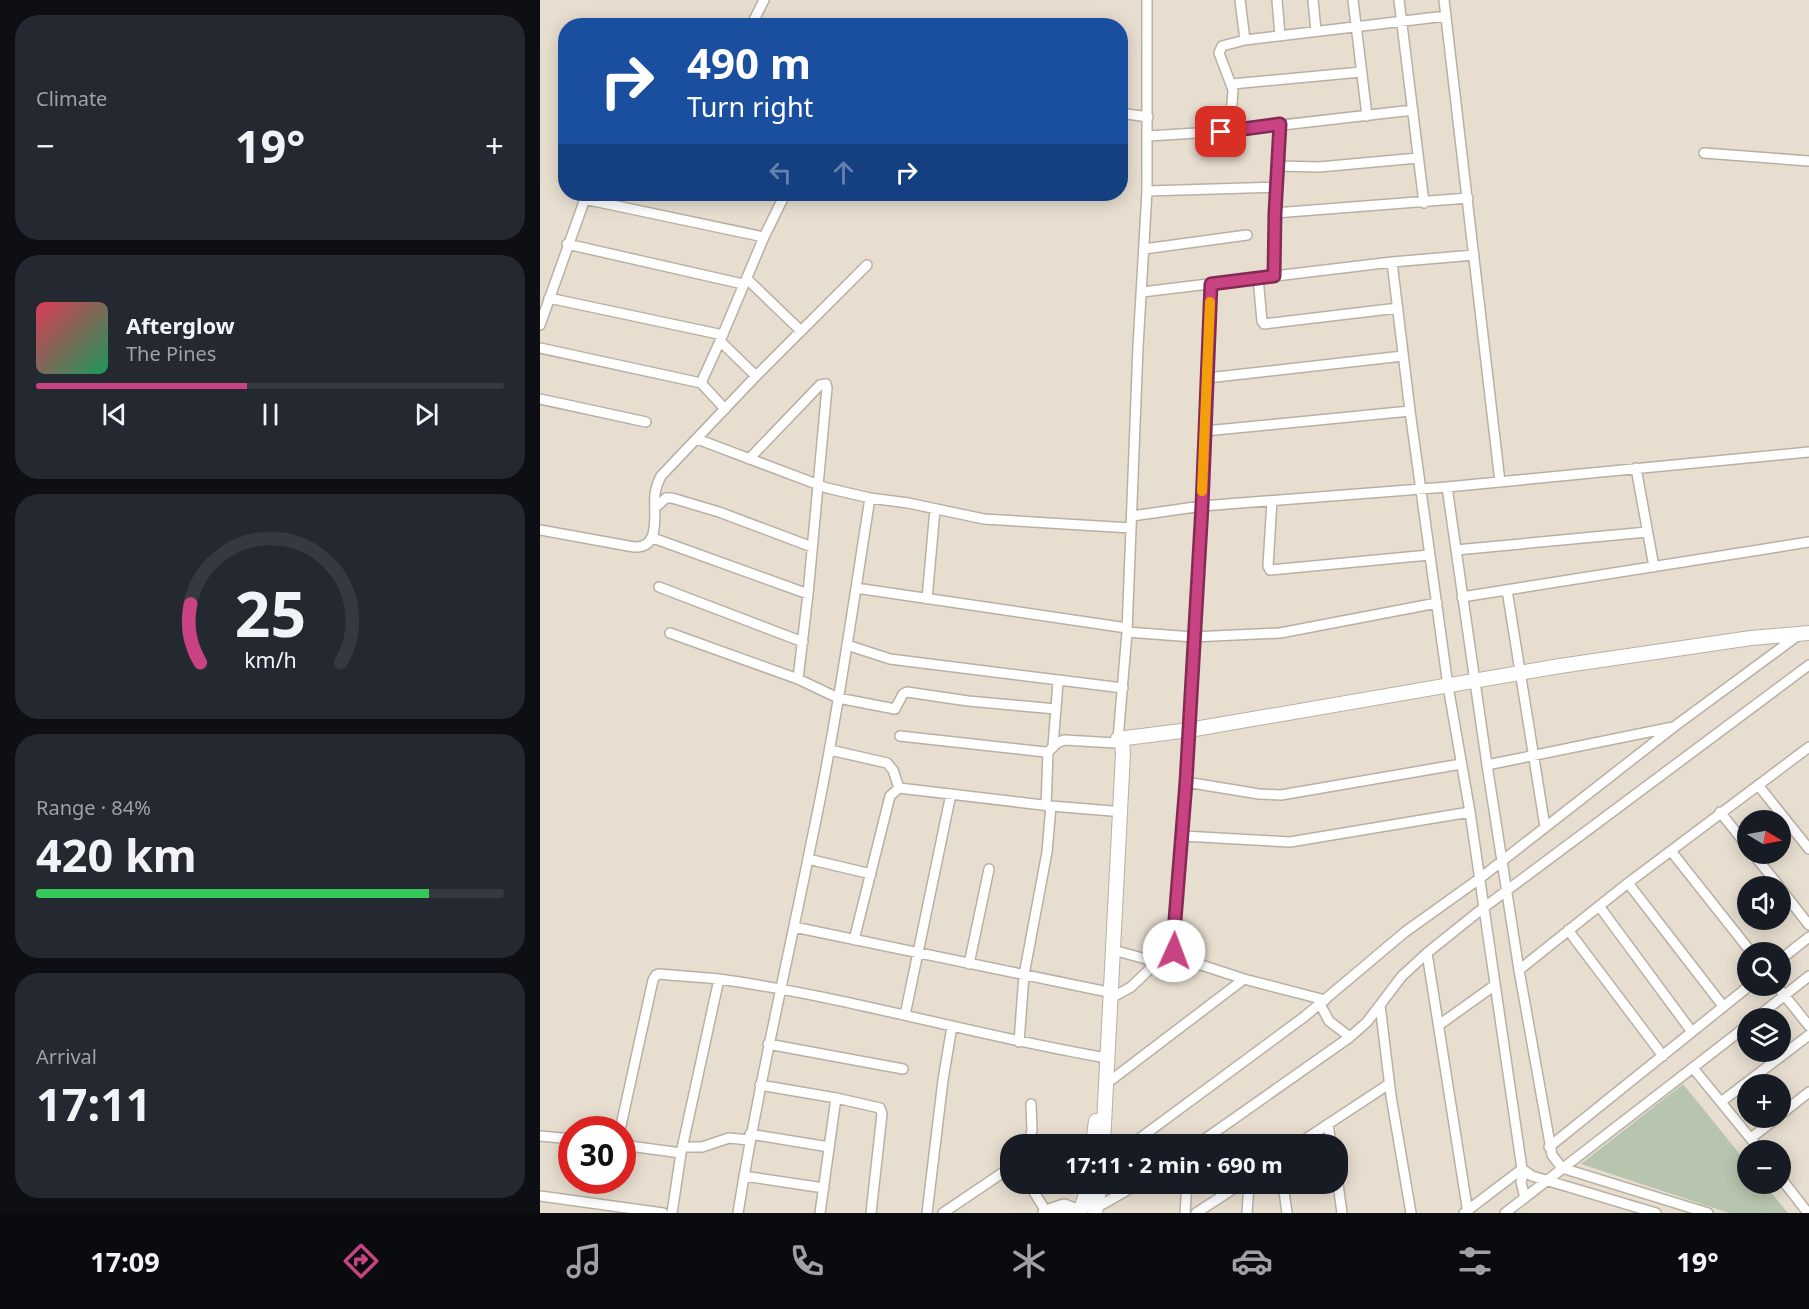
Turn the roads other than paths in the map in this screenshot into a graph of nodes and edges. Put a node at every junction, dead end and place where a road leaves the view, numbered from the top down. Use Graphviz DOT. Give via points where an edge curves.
graph roads {
  1 [pos="764,0"];
  2 [pos="1148,0"];
  3 [pos="1240,0"];
  4 [pos="1277,0"];
  5 [pos="1313,0"];
  6 [pos="1353,0"];
  7 [pos="1400,0"];
  8 [pos="1444,0"];
  9 [pos="1446,16"];
  10 [pos="755,18"];
  11 [pos="1402,21"];
  12 [pos="1356,26"];
  13 [pos="1316,31"];
  14 [pos="1280,36"];
  15 [pos="1245,40"];
  16 [pos="1361,72"];
  17 [pos="1232,84"];
  18 [pos="1413,110"];
  19 [pos="1128,114"];
  20 [pos="1367,116"];
  21 [pos="1148,117"];
  22 [pos="1280,124"];
  23 [pos="1230,130"];
  24 [pos="1148,136"];
  25 [pos="1704,153"];
  26 [pos="1418,158"];
  27 [pos="1809,161"];
  28 [pos="1279,166"];
  29 [pos="1277,187"];
  30 [pos="1147,191"];
  31 [pos="1468,198"];
  32 [pos="583,201"];
  33 [pos="607,201"];
  34 [pos="779,201"];
  35 [pos="1424,202"];
  36 [pos="1275,213"];
  37 [pos="1247,235"];
  38 [pos="764,237"];
  39 [pos="567,244"];
  40 [pos="1144,249"];
  41 [pos="1474,255"];
  42 [pos="1392,262"];
  43 [pos="867,265"];
  44 [pos="1274,276"];
  45 [pos="1258,278"];
  46 [pos="745,282"];
  47 [pos="1211,284"];
  48 [pos="1142,291"];
  49 [pos="549,298"];
  50 [pos="1398,309"];
  51 [pos="540,325"];
  52 [pos="801,331"];
  53 [pos="722,338"];
  54 [pos="540,348"];
  55 [pos="1403,356"];
  56 [pos="756,376"];
  57 [pos="1207,378"];
  58 [pos="701,383"];
  59 [pos="540,399"];
  60 [pos="724,409"];
  61 [pos="1410,411"];
  62 [pos="646,422"];
  63 [pos="1205,431"];
  64 [pos="697,439"];
  65 [pos="1809,452"];
  66 [pos="749,459"];
  67 [pos="1636,468"];
  68 [pos="1500,482"];
  69 [pos="818,485"];
  70 [pos="1447,487"];
  71 [pos="1420,489"];
  72 [pos="870,498"];
  73 [pos="1272,501"];
  74 [pos="1202,506"];
  75 [pos="655,508"];
  76 [pos="935,509"];
  77 [pos="1132,516"];
  78 [pos="1131,528"];
  79 [pos="540,530"];
  80 [pos="1647,532"];
  81 [pos="652,538"];
  82 [pos="1809,542"];
  83 [pos="812,547"];
  84 [pos="1456,550"];
  85 [pos="1429,555"];
  86 [pos="1654,567"];
  87 [pos="659,587"];
  88 [pos="856,588"];
  89 [pos="1507,590"];
  90 [pos="808,594"];
  91 [pos="1462,597"];
  92 [pos="927,599"];
  93 [pos="1437,603"];
  94 [pos="1127,630"];
  95 [pos="1807,631"];
  96 [pos="670,633"];
  97 [pos="1193,637"];
  98 [pos="803,642"];
  99 [pos="847,645"];
  100 [pos="1809,665"];
  101 [pos="1521,673"];
  102 [pos="798,679"];
  103 [pos="1058,682"];
  104 [pos="1474,682"];
  105 [pos="1448,686"];
  106 [pos="1123,688"];
  107 [pos="838,698"];
  108 [pos="1056,710"];
  109 [pos="1675,726"];
  110 [pos="1189,730"];
  111 [pos="900,736"];
  112 [pos="1117,741"];
  113 [pos="1809,747"];
  114 [pos="1051,749"];
  115 [pos="830,750"];
  116 [pos="1532,755"];
  117 [pos="1461,764"];
  118 [pos="1487,765"];
  119 [pos="1186,782"];
  120 [pos="1758,785"];
  121 [pos="899,788"];
  122 [pos="951,794"];
  123 [pos="1048,806"];
  124 [pos="1112,811"];
  125 [pos="1470,812"];
  126 [pos="1720,812"];
  127 [pos="1545,827"];
  128 [pos="1737,833"];
  129 [pos="1183,836"];
  130 [pos="1809,849"];
  131 [pos="1671,850"];
  132 [pos="808,858"];
  133 [pos="1502,860"];
  134 [pos="1761,864"];
  135 [pos="989,869"];
  136 [pos="871,874"];
  137 [pos="1771,876"];
  138 [pos="1479,879"];
  139 [pos="1628,883"];
  140 [pos="1507,891"];
  141 [pos="1791,901"];
  142 [pos="1599,906"];
  143 [pos="1484,908"];
  144 [pos="1809,924"];
  145 [pos="794,927"];
  146 [pos="1568,930"];
  147 [pos="1809,937"];
  148 [pos="854,940"];
  149 [pos="1743,942"];
  150 [pos="1113,950"];
  151 [pos="1791,951"];
  152 [pos="1427,953"];
  153 [pos="917,954"];
  154 [pos="1177,956"];
  155 [pos="1157,962"];
  156 [pos="969,964"];
  157 [pos="1519,970"];
  158 [pos="1024,975"];
  159 [pos="1809,976"];
  160 [pos="719,979"];
  161 [pos="1244,979"];
  162 [pos="1495,985"];
  163 [pos="780,990"];
  164 [pos="1791,991"];
  165 [pos="1107,994"];
  166 [pos="1737,995"];
  167 [pos="1785,996"];
  168 [pos="1323,1002"];
  169 [pos="1380,1005"];
  170 [pos="1723,1006"];
  171 [pos="1769,1008"];
  172 [pos="904,1015"];
  173 [pos="1439,1025"];
  174 [pos="952,1026"];
  175 [pos="1809,1026"];
  176 [pos="1692,1032"];
  177 [pos="1737,1034"];
  178 [pos="1809,1035"];
  179 [pos="1350,1037"];
  180 [pos="1018,1042"];
  181 [pos="768,1044"];
  182 [pos="1663,1056"];
  183 [pos="1101,1057"];
  184 [pos="1693,1068"];
  185 [pos="903,1069"];
  186 [pos="1106,1083"];
  187 [pos="1389,1084"];
  188 [pos="760,1085"];
  189 [pos="1809,1092"];
  190 [pos="836,1098"];
  191 [pos="1721,1102"];
  192 [pos="1030,1104"];
  193 [pos="1791,1106"];
  194 [pos="623,1116"];
  195 [pos="1328,1125"];
  196 [pos="1763,1128"];
  197 [pos="1031,1134"];
  198 [pos="1094,1134"];
  199 [pos="1103,1134"];
  200 [pos="1145,1134"];
  201 [pos="1212,1134"];
  202 [pos="1314,1134"];
  203 [pos="1329,1134"];
  204 [pos="540,1136"];
  205 [pos="750,1137"];
  206 [pos="558,1138"];
  207 [pos="1750,1138"];
  208 [pos="636,1146"];
  209 [pos="829,1147"];
  210 [pos="1549,1147"];
  211 [pos="682,1150"];
  212 [pos="1562,1168"];
  213 [pos="1523,1171"];
  214 [pos="1000,1174"];
  215 [pos="744,1176"];
  216 [pos="1550,1180"];
  217 [pos="824,1188"];
  218 [pos="1791,1191"];
  219 [pos="1035,1194"];
  220 [pos="1088,1194"];
  221 [pos="1095,1194"];
  222 [pos="1118,1194"];
  223 [pos="1186,1194"];
  224 [pos="1225,1194"];
  225 [pos="1248,1194"];
  226 [pos="1284,1194"];
  227 [pos="1339,1194"];
  228 [pos="540,1196"];
  229 [pos="1525,1198"];
  230 [pos="1087,1210"];
  231 [pos="1467,1212"];
  232 [pos="663,1213"];
  233 [pos="672,1213"];
  234 [pos="740,1213"];
  235 [pos="820,1213"];
  236 [pos="872,1213"];
  237 [pos="927,1213"];
  238 [pos="943,1213"];
  239 [pos="1046,1213"];
  240 [pos="1185,1213"];
  241 [pos="1196,1213"];
  242 [pos="1247,1213"];
  243 [pos="1287,1213"];
  244 [pos="1342,1213"];
  245 [pos="1411,1213"];
  246 [pos="1505,1213"];
  247 [pos="1656,1213"];
  248 [pos="1708,1213"];
  249 [pos="1808,1213"];
  1 -- 10 [label="street"];
  2 -- 21 [label="street"];
  3 -- 15 [label="street"];
  4 -- 14 [label="street"];
  5 -- 13 [label="street"];
  6 -- 12 [label="street"];
  7 -- 11 [label="street"];
  8 -- 9 [label="street"];
  9 -- 11 [label="street"];
  9 -- 31 [label="street"];
  11 -- 12 [label="street"];
  11 -- 18 [label="street"];
  12 -- 13 [label="street"];
  12 -- 16 [label="street"];
  13 -- 14 [label="street"];
  14 -- 15 [label="street"];
  15 -- 17 [label="street" via="1220,48"];
  16 -- 17 [label="street"];
  16 -- 20 [label="street"];
  17 -- 23 [label="street"];
  18 -- 20 [label="street"];
  18 -- 26 [label="street"];
  19 -- 21 [label="street"];
  20 -- 22 [label="street"];
  21 -- 24 [label="street"];
  22 -- 23 [label="street"];
  22 -- 28 [label="street"];
  23 -- 24 [label="street"];
  24 -- 30 [label="street"];
  25 -- 27 [label="street"];
  26 -- 28 [label="street" via="1319,167"];
  26 -- 35 [label="street"];
  28 -- 29 [label="street"];
  29 -- 30 [label="street"];
  29 -- 36 [label="street"];
  30 -- 40 [label="street"];
  31 -- 35 [label="street"];
  31 -- 41 [label="street"];
  32 -- 39 [label="street"];
  33 -- 38 [label="street"];
  34 -- 38 [label="street"];
  35 -- 36 [label="street"];
  36 -- 44 [label="street"];
  37 -- 40 [label="street"];
  38 -- 46 [label="street"];
  39 -- 46 [label="street"];
  39 -- 49 [label="street"];
  40 -- 48 [label="street"];
  41 -- 42 [label="street"];
  41 -- 68 [label="street"];
  42 -- 44 [label="street"];
  42 -- 50 [label="street"];
  43 -- 52 [label="street"];
  44 -- 45 [label="street"];
  45 -- 47 [label="street"];
  45 -- 50 [label="street" via="1264,324"];
  46 -- 52 [label="street"];
  46 -- 53 [label="street"];
  47 -- 48 [label="street"];
  47 -- 57 [label="street"];
  48 -- 77 [label="street"];
  49 -- 51 [label="street"];
  49 -- 53 [label="street"];
  50 -- 55 [label="street"];
  52 -- 56 [label="street"];
  53 -- 56 [label="street"];
  53 -- 58 [label="street"];
  54 -- 58 [label="street"];
  55 -- 57 [label="street"];
  55 -- 61 [label="street"];
  56 -- 60 [label="street"];
  57 -- 63 [label="street"];
  58 -- 60 [label="street"];
  59 -- 62 [label="street"];
  60 -- 64 [label="street"];
  61 -- 63 [label="street"];
  61 -- 71 [label="street"];
  63 -- 74 [label="street"];
  64 -- 66 [label="street"];
  64 -- 75 [label="street" via="661,476"];
  65 -- 67 [label="street"];
  66 -- 69 [label="street"];
  66 -- 69 [label="street" via="824,383 827,388"];
  67 -- 68 [label="street"];
  67 -- 80 [label="street"];
  68 -- 70 [label="street"];
  69 -- 72 [label="street"];
  69 -- 83 [label="street"];
  70 -- 71 [label="street"];
  70 -- 84 [label="street"];
  71 -- 73 [label="street"];
  71 -- 85 [label="street"];
  72 -- 76 [label="street"];
  72 -- 88 [label="street"];
  73 -- 74 [label="street"];
  73 -- 85 [label="street" via="1270,570"];
  74 -- 77 [label="street"];
  74 -- 97 [label="street"];
  75 -- 81 [label="street"];
  75 -- 83 [label="street" via="666,498 672,498"];
  76 -- 78 [label="street" via="984,519"];
  76 -- 92 [label="street"];
  77 -- 78 [label="street"];
  78 -- 94 [label="street"];
  79 -- 81 [label="street" via="640,548"];
  80 -- 84 [label="street"];
  80 -- 86 [label="street"];
  81 -- 90 [label="street"];
  82 -- 86 [label="street"];
  83 -- 90 [label="street"];
  84 -- 91 [label="street"];
  85 -- 93 [label="street"];
  86 -- 89 [label="street"];
  87 -- 98 [label="street"];
  88 -- 92 [label="street"];
  88 -- 99 [label="street"];
  89 -- 91 [label="street"];
  89 -- 101 [label="street"];
  90 -- 98 [label="street"];
  91 -- 104 [label="street"];
  92 -- 94 [label="street"];
  93 -- 97 [label="street" via="1300,630"];
  93 -- 105 [label="street"];
  94 -- 97 [label="street"];
  94 -- 106 [label="street"];
  95 -- 101 [label="main road"];
  95 -- 109 [label="street"];
  96 -- 102 [label="street"];
  97 -- 110 [label="street"];
  98 -- 102 [label="street"];
  99 -- 103 [label="street" via="891,659"];
  99 -- 107 [label="street"];
  100 -- 140 [label="street"];
  101 -- 104 [label="main road"];
  101 -- 116 [label="street"];
  102 -- 107 [label="street"];
  103 -- 106 [label="street"];
  103 -- 108 [label="street"];
  104 -- 105 [label="main road"];
  104 -- 118 [label="street"];
  105 -- 110 [label="main road"];
  105 -- 117 [label="street"];
  106 -- 112 [label="street"];
  107 -- 108 [label="street" via="895,709 907,692"];
  107 -- 115 [label="street"];
  108 -- 114 [label="street"];
  109 -- 116 [label="street"];
  109 -- 127 [label="street"];
  110 -- 112 [label="main road"];
  110 -- 119 [label="street"];
  111 -- 114 [label="street"];
  112 -- 114 [label="street" via="1064,740"];
  112 -- 124 [label="main road"];
  112 -- 150 [label="main road" via="1122,742 1123,753"];
  113 -- 120 [label="street"];
  114 -- 123 [label="street"];
  115 -- 121 [label="street" via="887,763"];
  115 -- 132 [label="street"];
  116 -- 118 [label="street"];
  116 -- 127 [label="street"];
  117 -- 119 [label="street" via="1281,795"];
  117 -- 125 [label="street"];
  118 -- 133 [label="street"];
  119 -- 129 [label="street"];
  120 -- 126 [label="street"];
  120 -- 130 [label="street"];
  121 -- 122 [label="street"];
  121 -- 136 [label="street" via="890,796"];
  122 -- 123 [label="street"];
  122 -- 153 [label="street"];
  123 -- 124 [label="street"];
  123 -- 158 [label="street" via="1047,852"];
  124 -- 165 [label="main road"];
  125 -- 129 [label="street" via="1290,842"];
  125 -- 138 [label="street"];
  126 -- 128 [label="street"];
  126 -- 131 [label="street"];
  127 -- 133 [label="street"];
  129 -- 154 [label="street" via="1173,945"];
  131 -- 139 [label="street"];
  131 -- 149 [label="street"];
  132 -- 136 [label="street"];
  132 -- 145 [label="street"];
  133 -- 138 [label="street"];
  133 -- 140 [label="street"];
  134 -- 137 [label="street"];
  135 -- 156 [label="street"];
  136 -- 148 [label="street"];
  138 -- 143 [label="street"];
  138 -- 168 [label="street" via="1405,932"];
  139 -- 142 [label="street"];
  139 -- 170 [label="street"];
  140 -- 143 [label="street"];
  140 -- 157 [label="street"];
  141 -- 144 [label="street"];
  142 -- 146 [label="street"];
  142 -- 176 [label="street"];
  143 -- 152 [label="street"];
  143 -- 162 [label="street"];
  145 -- 148 [label="street"];
  145 -- 163 [label="street"];
  146 -- 157 [label="street"];
  146 -- 182 [label="street"];
  147 -- 151 [label="street"];
  148 -- 153 [label="street"];
  150 -- 155 [label="street"];
  150 -- 165 [label="main road"];
  152 -- 169 [label="street" via="1402,976"];
  152 -- 173 [label="street"];
  153 -- 156 [label="street"];
  153 -- 172 [label="street"];
  154 -- 155 [label="street"];
  154 -- 161 [label="street"];
  155 -- 165 [label="street" via="1131,987"];
  156 -- 158 [label="street"];
  157 -- 210 [label="street"];
  158 -- 165 [label="street"];
  158 -- 180 [label="street"];
  159 -- 164 [label="street"];
  160 -- 163 [label="street"];
  160 -- 194 [label="street" via="660,974 654,977"];
  160 -- 211 [label="street"];
  161 -- 168 [label="street"];
  161 -- 186 [label="street"];
  162 -- 173 [label="street"];
  162 -- 213 [label="street"];
  163 -- 172 [label="street"];
  163 -- 181 [label="street"];
  165 -- 183 [label="main road"];
  165 -- 186 [label="main road"];
  166 -- 170 [label="street"];
  167 -- 171 [label="street"];
  167 -- 175 [label="street"];
  168 -- 179 [label="street" via="1329,1021"];
  168 -- 200 [label="street"];
  169 -- 179 [label="street"];
  169 -- 187 [label="street"];
  170 -- 176 [label="street"];
  172 -- 174 [label="street"];
  173 -- 231 [label="street"];
  174 -- 180 [label="street"];
  174 -- 237 [label="street"];
  176 -- 182 [label="street"];
  177 -- 184 [label="street"];
  178 -- 191 [label="street"];
  179 -- 201 [label="street"];
  180 -- 183 [label="street"];
  181 -- 185 [label="street"];
  181 -- 188 [label="street"];
  182 -- 210 [label="street"];
  183 -- 198 [label="main road"];
  184 -- 191 [label="street"];
  184 -- 212 [label="street"];
  186 -- 199 [label="main road"];
  187 -- 195 [label="street"];
  187 -- 245 [label="street"];
  188 -- 190 [label="street"];
  188 -- 205 [label="street"];
  189 -- 193 [label="street"];
  190 -- 209 [label="street"];
  190 -- 236 [label="street" via="877,1106 882,1111"];
  191 -- 207 [label="street"];
  192 -- 197 [label="street"];
  195 -- 202 [label="street"];
  195 -- 203 [label="street"];
  196 -- 207 [label="street"];
  204 -- 206 [label="street"];
  205 -- 209 [label="street"];
  205 -- 211 [label="street"];
  205 -- 215 [label="street"];
  208 -- 211 [label="street"];
  209 -- 217 [label="street"];
  210 -- 212 [label="street"];
  211 -- 233 [label="street"];
  212 -- 216 [label="street"];
  212 -- 248 [label="street"];
  213 -- 216 [label="street"];
  213 -- 229 [label="street"];
  213 -- 231 [label="street"];
  214 -- 238 [label="street"];
  215 -- 217 [label="street"];
  215 -- 234 [label="street"];
  216 -- 229 [label="street"];
  216 -- 247 [label="street"];
  217 -- 235 [label="street"];
  218 -- 249 [label="street"];
  219 -- 239 [label="street"];
  220 -- 230 [label="main road"];
  221 -- 230 [label="main road"];
  222 -- 230 [label="street"];
  223 -- 240 [label="street"];
  224 -- 241 [label="street"];
  225 -- 242 [label="street"];
  226 -- 243 [label="street"];
  227 -- 244 [label="street"];
  228 -- 232 [label="street"];
  229 -- 246 [label="street"];
  230 -- 239 [label="main road" via="1064,1207"];
}
